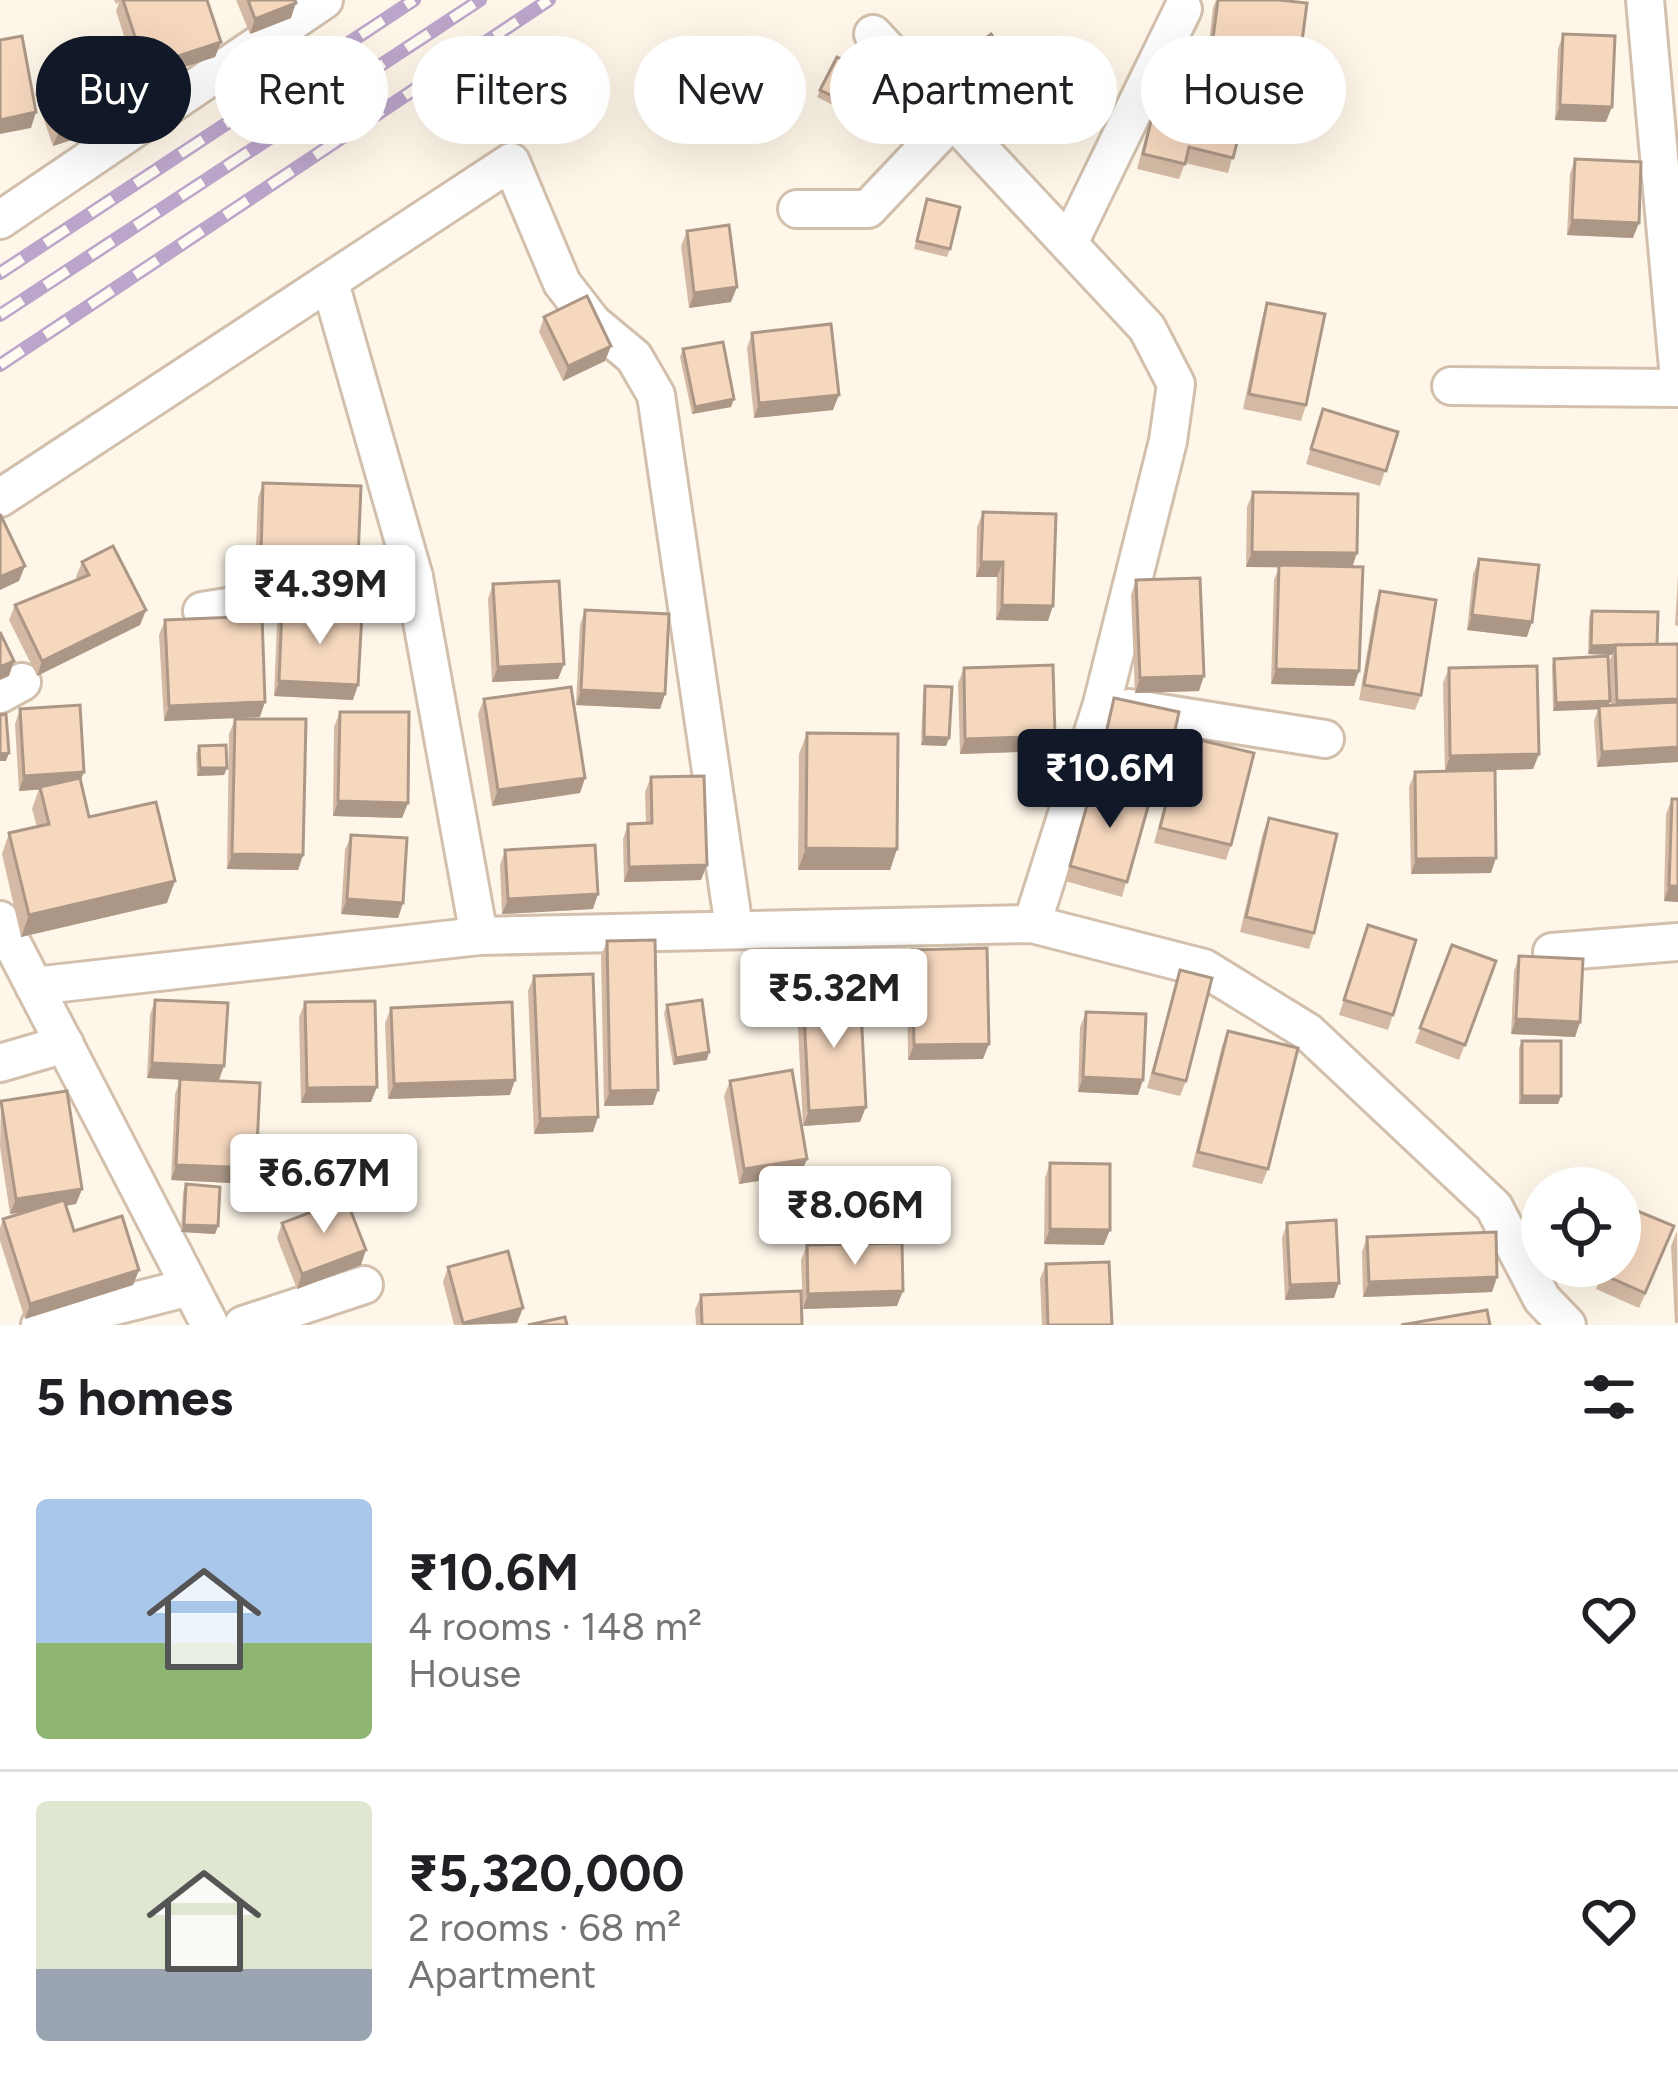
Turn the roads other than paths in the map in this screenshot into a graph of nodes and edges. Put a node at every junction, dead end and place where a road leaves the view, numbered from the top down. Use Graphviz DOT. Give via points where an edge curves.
graph roads {
  1 [pos="324,0"];
  2 [pos="1645,0"];
  3 [pos="1183,9"];
  4 [pos="929,144"];
  5 [pos="976,144"];
  6 [pos="797,209"];
  7 [pos="0,220"];
  8 [pos="1069,243"];
  9 [pos="330,283"];
  10 [pos="1678,368"];
  11 [pos="1451,386"];
  12 [pos="1678,388"];
  13 [pos="0,498"];
  14 [pos="414,577"];
  15 [pos="202,611"];
  16 [pos="1102,704"];
  17 [pos="1325,739"];
  18 [pos="0,920"];
  19 [pos="1032,924"];
  20 [pos="734,928"];
  21 [pos="479,936"];
  22 [pos="1678,942"];
  23 [pos="1552,952"];
  24 [pos="34,986"];
  25 [pos="65,1044"];
  26 [pos="0,1063"];
  27 [pos="364,1285"];
  28 [pos="190,1287"];
  29 [pos="40,1325"];
  30 [pos="210,1325"];
  31 [pos="243,1325"];
  32 [pos="1567,1325"];
  1 -- 7 [label="street"];
  2 -- 10 [label="street"];
  3 -- 8 [label="street"];
  4 -- 6 [label="street" via="868,209"];
  5 -- 8 [label="street"];
  8 -- 16 [label="street" via="1147,328 1176,384"];
  9 -- 13 [label="street"];
  9 -- 14 [label="street"];
  9 -- 20 [label="street" via="511,162 562,283 634,357 656,395 665,435"];
  11 -- 12 [label="street"];
  14 -- 15 [label="street"];
  14 -- 21 [label="street"];
  16 -- 17 [label="street"];
  16 -- 19 [label="street"];
  18 -- 24 [label="street"];
  19 -- 20 [label="street"];
  19 -- 32 [label="street" via="1204,968 1308,1032 1494,1208 1541,1299"];
  20 -- 21 [label="street"];
  21 -- 24 [label="street"];
  22 -- 23 [label="street"];
  24 -- 25 [label="street"];
  25 -- 26 [label="street"];
  25 -- 28 [label="street"];
  27 -- 31 [label="street"];
  28 -- 29 [label="street"];
  28 -- 30 [label="street"];
}
